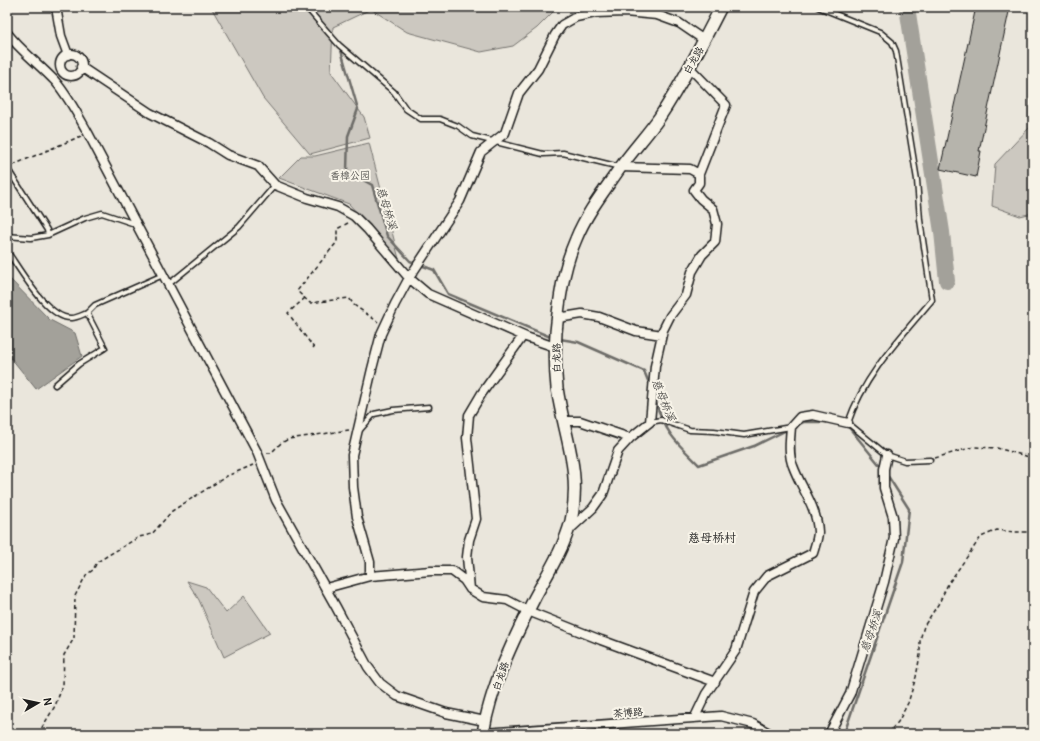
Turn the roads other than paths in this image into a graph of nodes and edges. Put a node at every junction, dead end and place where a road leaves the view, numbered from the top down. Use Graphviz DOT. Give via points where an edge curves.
graph roads {
  1 [pos="56,7"];
  2 [pos="306,7"];
  3 [pos="722,7"];
  4 [pos="818,7"];
  5 [pos="7,33"];
  6 [pos="704,40"];
  7 [pos="68,55"];
  8 [pos="82,67"];
  9 [pos="689,67"];
  10 [pos="64,73"];
  11 [pos="54,80"];
  12 [pos="494,142"];
  13 [pos="620,167"];
  14 [pos="7,168"];
  15 [pos="699,174"];
  16 [pos="275,185"];
  17 [pos="136,224"];
  18 [pos="7,236"];
  19 [pos="48,236"];
  20 [pos="7,251"];
  21 [pos="164,275"];
  22 [pos="408,278"];
  23 [pos="169,284"];
  24 [pos="87,314"];
  25 [pos="558,318"];
  26 [pos="662,335"];
  27 [pos="523,336"];
  28 [pos="555,347"];
  29 [pos="55,385"];
  30 [pos="429,407"];
  31 [pos="564,421"];
  32 [pos="650,422"];
  33 [pos="848,423"];
  34 [pos="791,427"];
  35 [pos="356,432"];
  36 [pos="630,438"];
  37 [pos="887,456"];
  38 [pos="930,460"];
  39 [pos="566,533"];
  40 [pos="370,576"];
  41 [pos="326,588"];
  42 [pos="470,590"];
  43 [pos="528,611"];
  44 [pos="714,682"];
  45 [pos="695,717"];
  46 [pos="485,721"];
  47 [pos="484,733"];
  48 [pos="771,734"];
  49 [pos="829,734"];
  1 -- 7 [label="street" via="61,36"];
  2 -- 12 [label="lane" via="339,45 394,92 406,109 421,119 440,119 458,126 472,136"];
  3 -- 6 [label="street, 白龙路"];
  4 -- 33 [label="lane" via="880,32 892,42 896,51 917,180 932,300 886,354 854,404"];
  5 -- 11 [label="street" via="25,54"];
  6 -- 9 [label="street, 白龙路"];
  6 -- 12 [label="street" via="679,23 657,15 625,12 595,13 576,17 562,25 555,35 538,69 519,94 505,133"];
  7 -- 8 [label="street" via="78,57"];
  7 -- 10 [label="street" via="61,62 60,67"];
  8 -- 10 [label="street" via="75,75"];
  8 -- 16 [label="street" via="150,113 209,142 228,155 258,166"];
  9 -- 13 [label="street, 白龙路" via="658,118"];
  9 -- 15 [label="street" via="726,105"];
  10 -- 11 [label="street"];
  11 -- 17 [label="street" via="88,132"];
  12 -- 13 [label="lane" via="543,154 563,153"];
  12 -- 22 [label="street" via="483,149 460,201"];
  13 -- 15 [label="street" via="690,169"];
  13 -- 25 [label="street, 白龙路" via="576,239 568,262"];
  14 -- 19 [label="lane" via="47,230"];
  15 -- 26 [label="street" via="699,183 694,190 713,209 716,224 715,242 702,255 692,272 686,295 670,316"];
  16 -- 22 [label="street" via="338,207 356,218"];
  16 -- 23 [label="lane" via="239,227"];
  17 -- 19 [label="lane" via="102,213 85,218"];
  17 -- 21 [label="street"];
  18 -- 19 [label="lane"];
  20 -- 24 [label="lane" via="45,304 58,315 71,318"];
  21 -- 23 [label="street"];
  21 -- 24 [label="lane" via="95,305"];
  22 -- 27 [label="street" via="428,294"];
  22 -- 35 [label="street" via="381,334"];
  23 -- 41 [label="street" via="257,452 276,500"];
  24 -- 29 [label="lane" via="105,348 79,364"];
  25 -- 26 [label="street" via="582,314 599,317 636,331"];
  25 -- 28 [label="street, 白龙路"];
  26 -- 32 [label="street" via="655,366"];
  27 -- 28 [label="street"];
  27 -- 42 [label="street" via="469,415 467,438 476,519 467,557"];
  28 -- 31 [label="street, 白龙路" via="557,387"];
  30 -- 35 [label="lane" via="374,414"];
  31 -- 36 [label="street" via="580,421"];
  31 -- 39 [label="street, 白龙路" via="574,467 575,495"];
  32 -- 34 [label="lane" via="661,420 690,430 744,435"];
  32 -- 36 [label="street"];
  33 -- 34 [label="street" via="813,415 800,417"];
  33 -- 37 [label="lane"];
  34 -- 44 [label="street" via="792,466 814,513 818,533 813,553 767,576 754,592 736,650"];
  35 -- 40 [label="street" via="352,455 353,487 357,517 370,562"];
  36 -- 39 [label="street" via="618,451 603,494 593,508"];
  37 -- 38 [label="lane" via="906,461"];
  37 -- 49 [label="street" via="884,488 893,517 894,538 884,582 850,694"];
  39 -- 43 [label="street, 白龙路"];
  40 -- 41 [label="street"];
  40 -- 42 [label="street" via="452,571 464,580"];
  41 -- 46 [label="street" via="368,667 380,683 397,696 446,713"];
  42 -- 43 [label="street" via="483,597 507,600"];
  43 -- 44 [label="street"];
  43 -- 46 [label="street, 白龙路" via="502,667"];
  44 -- 45 [label="street"];
  45 -- 47 [label="street, 茶博路"];
  45 -- 48 [label="street, 茶博路" via="728,718 753,724"];
  46 -- 47 [label="street, 白龙路"];
}
